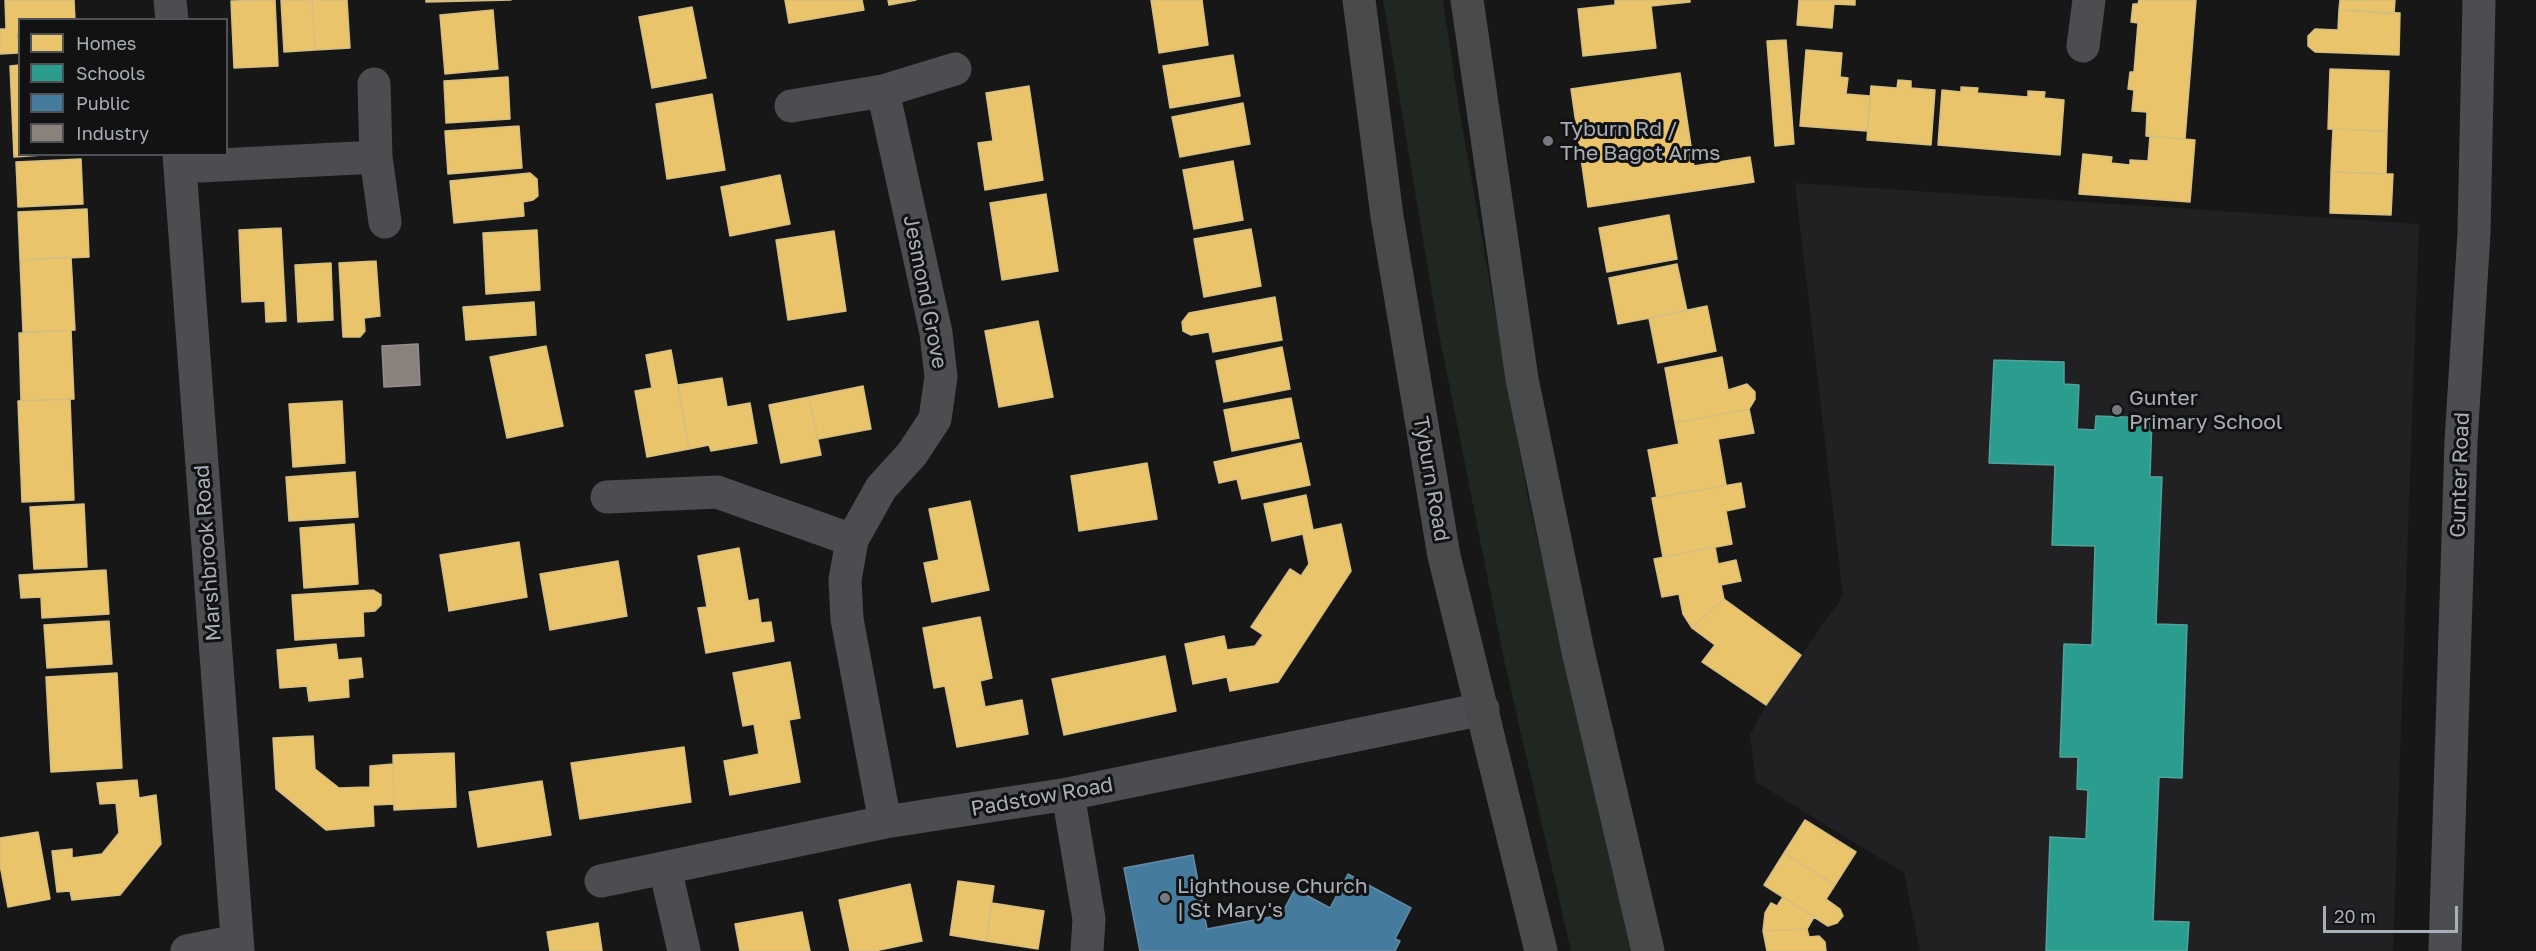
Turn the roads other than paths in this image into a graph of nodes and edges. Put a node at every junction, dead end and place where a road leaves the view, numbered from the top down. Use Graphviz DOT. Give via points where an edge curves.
graph roads {
  1 [pos="171,0"];
  2 [pos="1359,0"];
  3 [pos="1467,0"];
  4 [pos="2089,0"];
  5 [pos="2479,0"];
  6 [pos="172,18"];
  7 [pos="2083,46"];
  8 [pos="955,69"];
  9 [pos="374,84"];
  10 [pos="884,91"];
  11 [pos="791,106"];
  12 [pos="376,157"];
  13 [pos="179,161"];
  14 [pos="385,222"];
  15 [pos="607,497"];
  16 [pos="852,540"];
  17 [pos="1483,709"];
  18 [pos="1068,794"];
  19 [pos="885,822"];
  20 [pos="665,868"];
  21 [pos="601,881"];
  22 [pos="238,946"];
  23 [pos="187,951"];
  24 [pos="684,951"];
  25 [pos="1086,951"];
  26 [pos="1541,951"];
  27 [pos="1648,951"];
  28 [pos="2445,951"];
  1 -- 6 [label="street"];
  2 -- 17 [label="main road, Tyburn Road" via="1387,216 1442,544"];
  3 -- 27 [label="main road" via="1522,379 1578,651"];
  4 -- 7 [label="street"];
  5 -- 28 [label="street, Gunter Road" via="2474,233 2461,441"];
  8 -- 10 [label="street"];
  9 -- 12 [label="street"];
  10 -- 11 [label="street"];
  10 -- 16 [label="street, Jesmond Grove" via="936,333 941,377 935,419 912,454 881,488"];
  12 -- 13 [label="street"];
  12 -- 14 [label="street"];
  13 -- 22 [label="street, Marshbrook Road"];
  15 -- 16 [label="street" via="717,492"];
  16 -- 19 [label="street, Jesmond Grove" via="845,580 847,620"];
  17 -- 18 [label="street, Padstow Road"];
  17 -- 26 [label="main road, Tyburn Road"];
  18 -- 19 [label="street, Padstow Road"];
  18 -- 25 [label="street" via="1089,919"];
  19 -- 20 [label="street, Padstow Road"];
  20 -- 21 [label="street, Padstow Road"];
  20 -- 24 [label="street"];
  22 -- 23 [label="street"];
}
